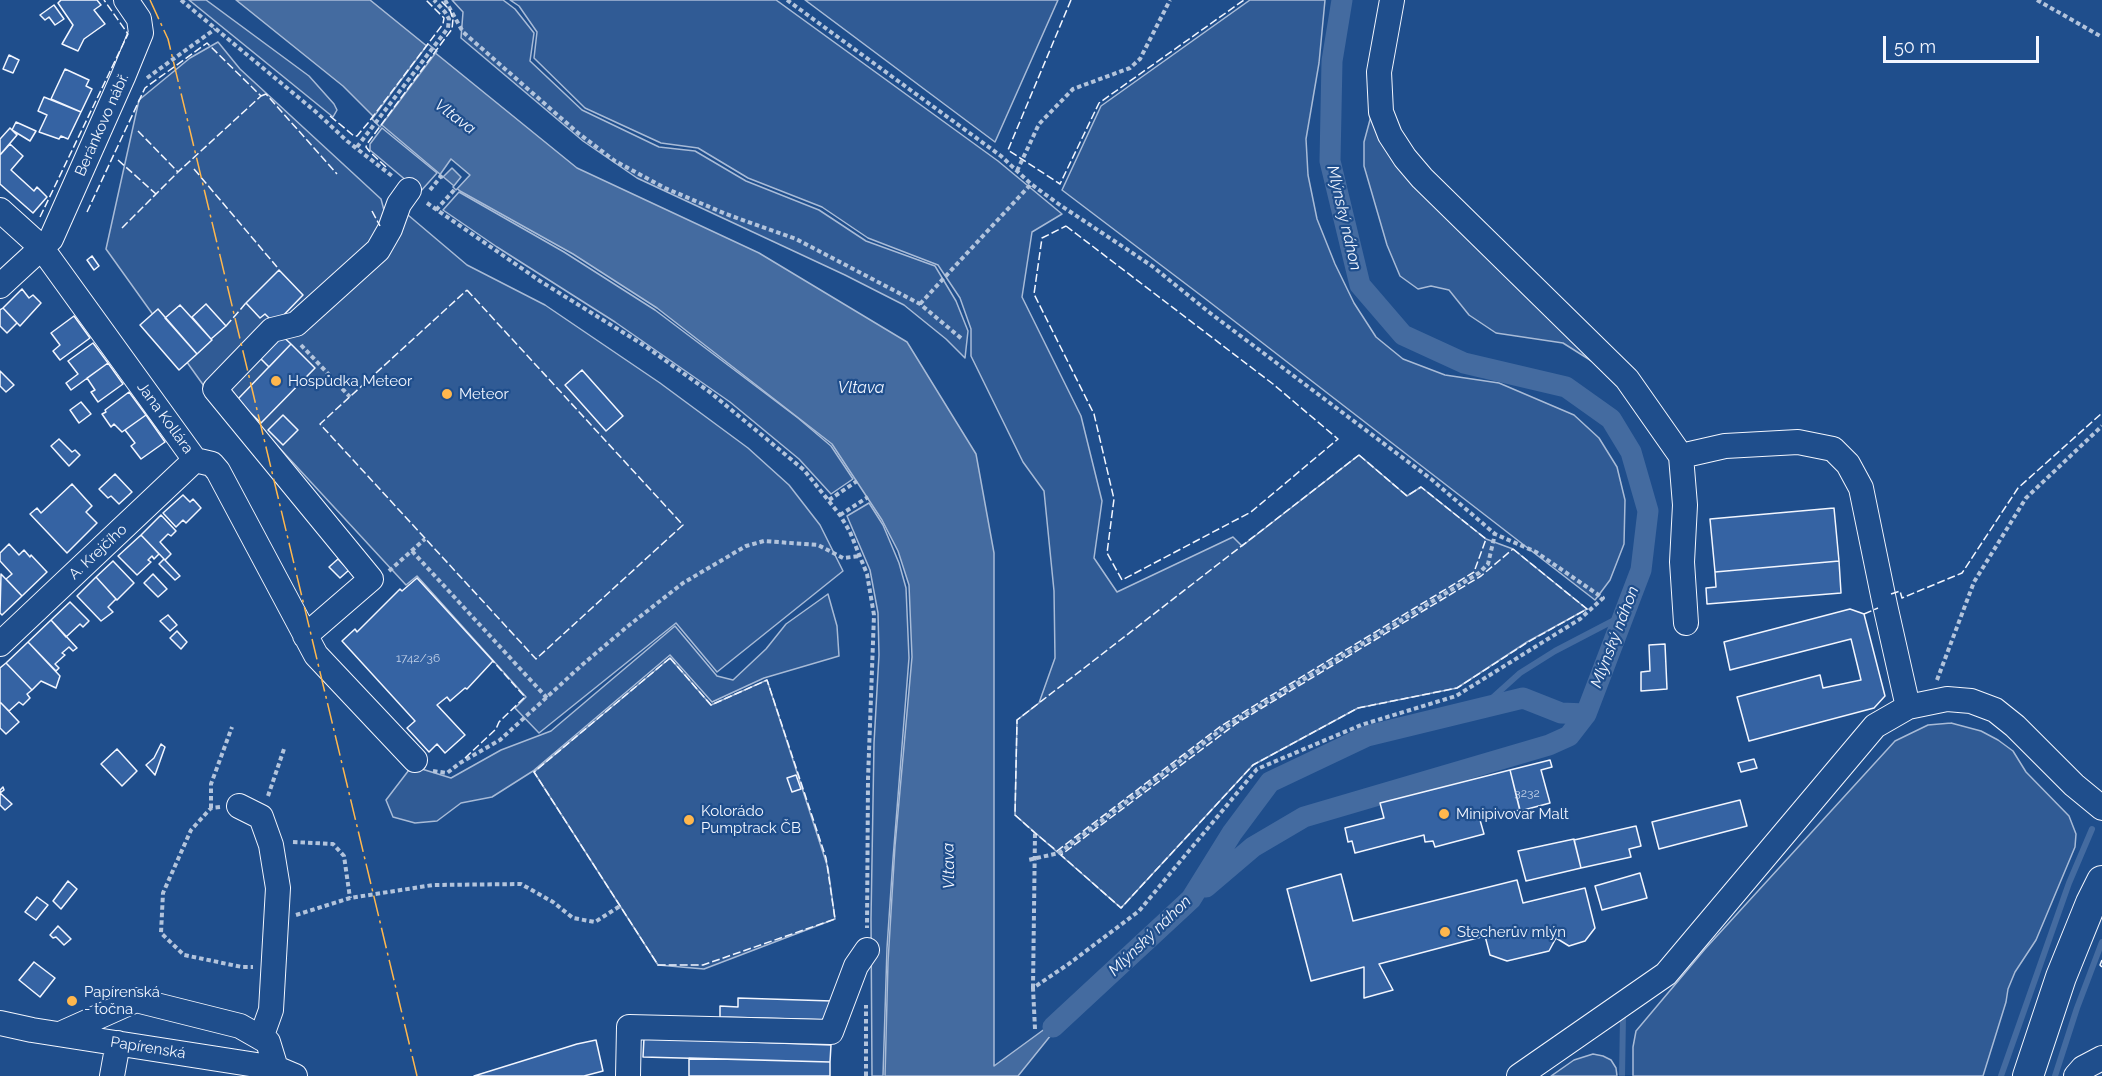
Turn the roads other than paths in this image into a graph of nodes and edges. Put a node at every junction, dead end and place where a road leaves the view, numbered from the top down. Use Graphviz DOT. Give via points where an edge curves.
graph roads {
  1 [pos="126,0"];
  2 [pos="1392,0"];
  3 [pos="418,192"];
  4 [pos="0,210"];
  5 [pos="41,247"];
  6 [pos="0,286"];
  7 [pos="1681,456"];
  8 [pos="195,460"];
  9 [pos="1686,623"];
  10 [pos="305,636"];
  11 [pos="0,644"];
  12 [pos="1918,704"];
  13 [pos="415,760"];
  14 [pos="239,806"];
  15 [pos="2102,808"];
  16 [pos="2102,881"];
  17 [pos="867,950"];
  18 [pos="0,1023"];
  19 [pos="60,1034"];
  20 [pos="261,1038"];
  21 [pos="118,1043"];
  22 [pos="2102,1058"];
  23 [pos="286,1072"];
  24 [pos="112,1076"];
  25 [pos="628,1076"];
  26 [pos="1519,1076"];
  27 [pos="2028,1076"];
  28 [pos="2076,1076"];
  1 -- 5 [label="street, Beránkovo nábř." via="139,19 141,33 51,238"];
  2 -- 7 [label="street" via="1379,72 1381,112 1390,135 1422,178 1627,379"];
  3 -- 10 [label="street" via="399,204 378,250 296,324 278,329 215,389 371,579"];
  4 -- 5 [label="street, Jana Kollára"];
  5 -- 6 [label="street, Beránkovo nábř."];
  5 -- 8 [label="street, Jana Kollára"];
  7 -- 9 [label="street"];
  7 -- 12 [label="street" via="1725,446 1798,442 1833,449 1848,464 1861,488 1885,605"];
  8 -- 10 [label="street, Jana Kollára" via="212,464 218,471"];
  8 -- 11 [label="street, A. Krejčího"];
  10 -- 13 [label="street, Jana Kollára" via="316,655"];
  12 -- 15 [label="street" via="1947,699 1971,701 1995,710"];
  12 -- 26 [label="street" via="1875,726 1666,974"];
  14 -- 20 [label="street" via="261,817 271,845 278,888 271,1010"];
  16 -- 27 [label="main road" via="2061,977"];
  17 -- 25 [label="street" via="856,966 831,1032 629,1026"];
  18 -- 19 [label="street, Papírenská"];
  19 -- 20 [label="street" via="136,1000 240,1026"];
  19 -- 21 [label="street, Papírenská"];
  20 -- 23 [label="street" via="268,1042"];
  21 -- 23 [label="street, Papírenská"];
  21 -- 24 [label="street"];
  22 -- 28 [label="street"];
}
